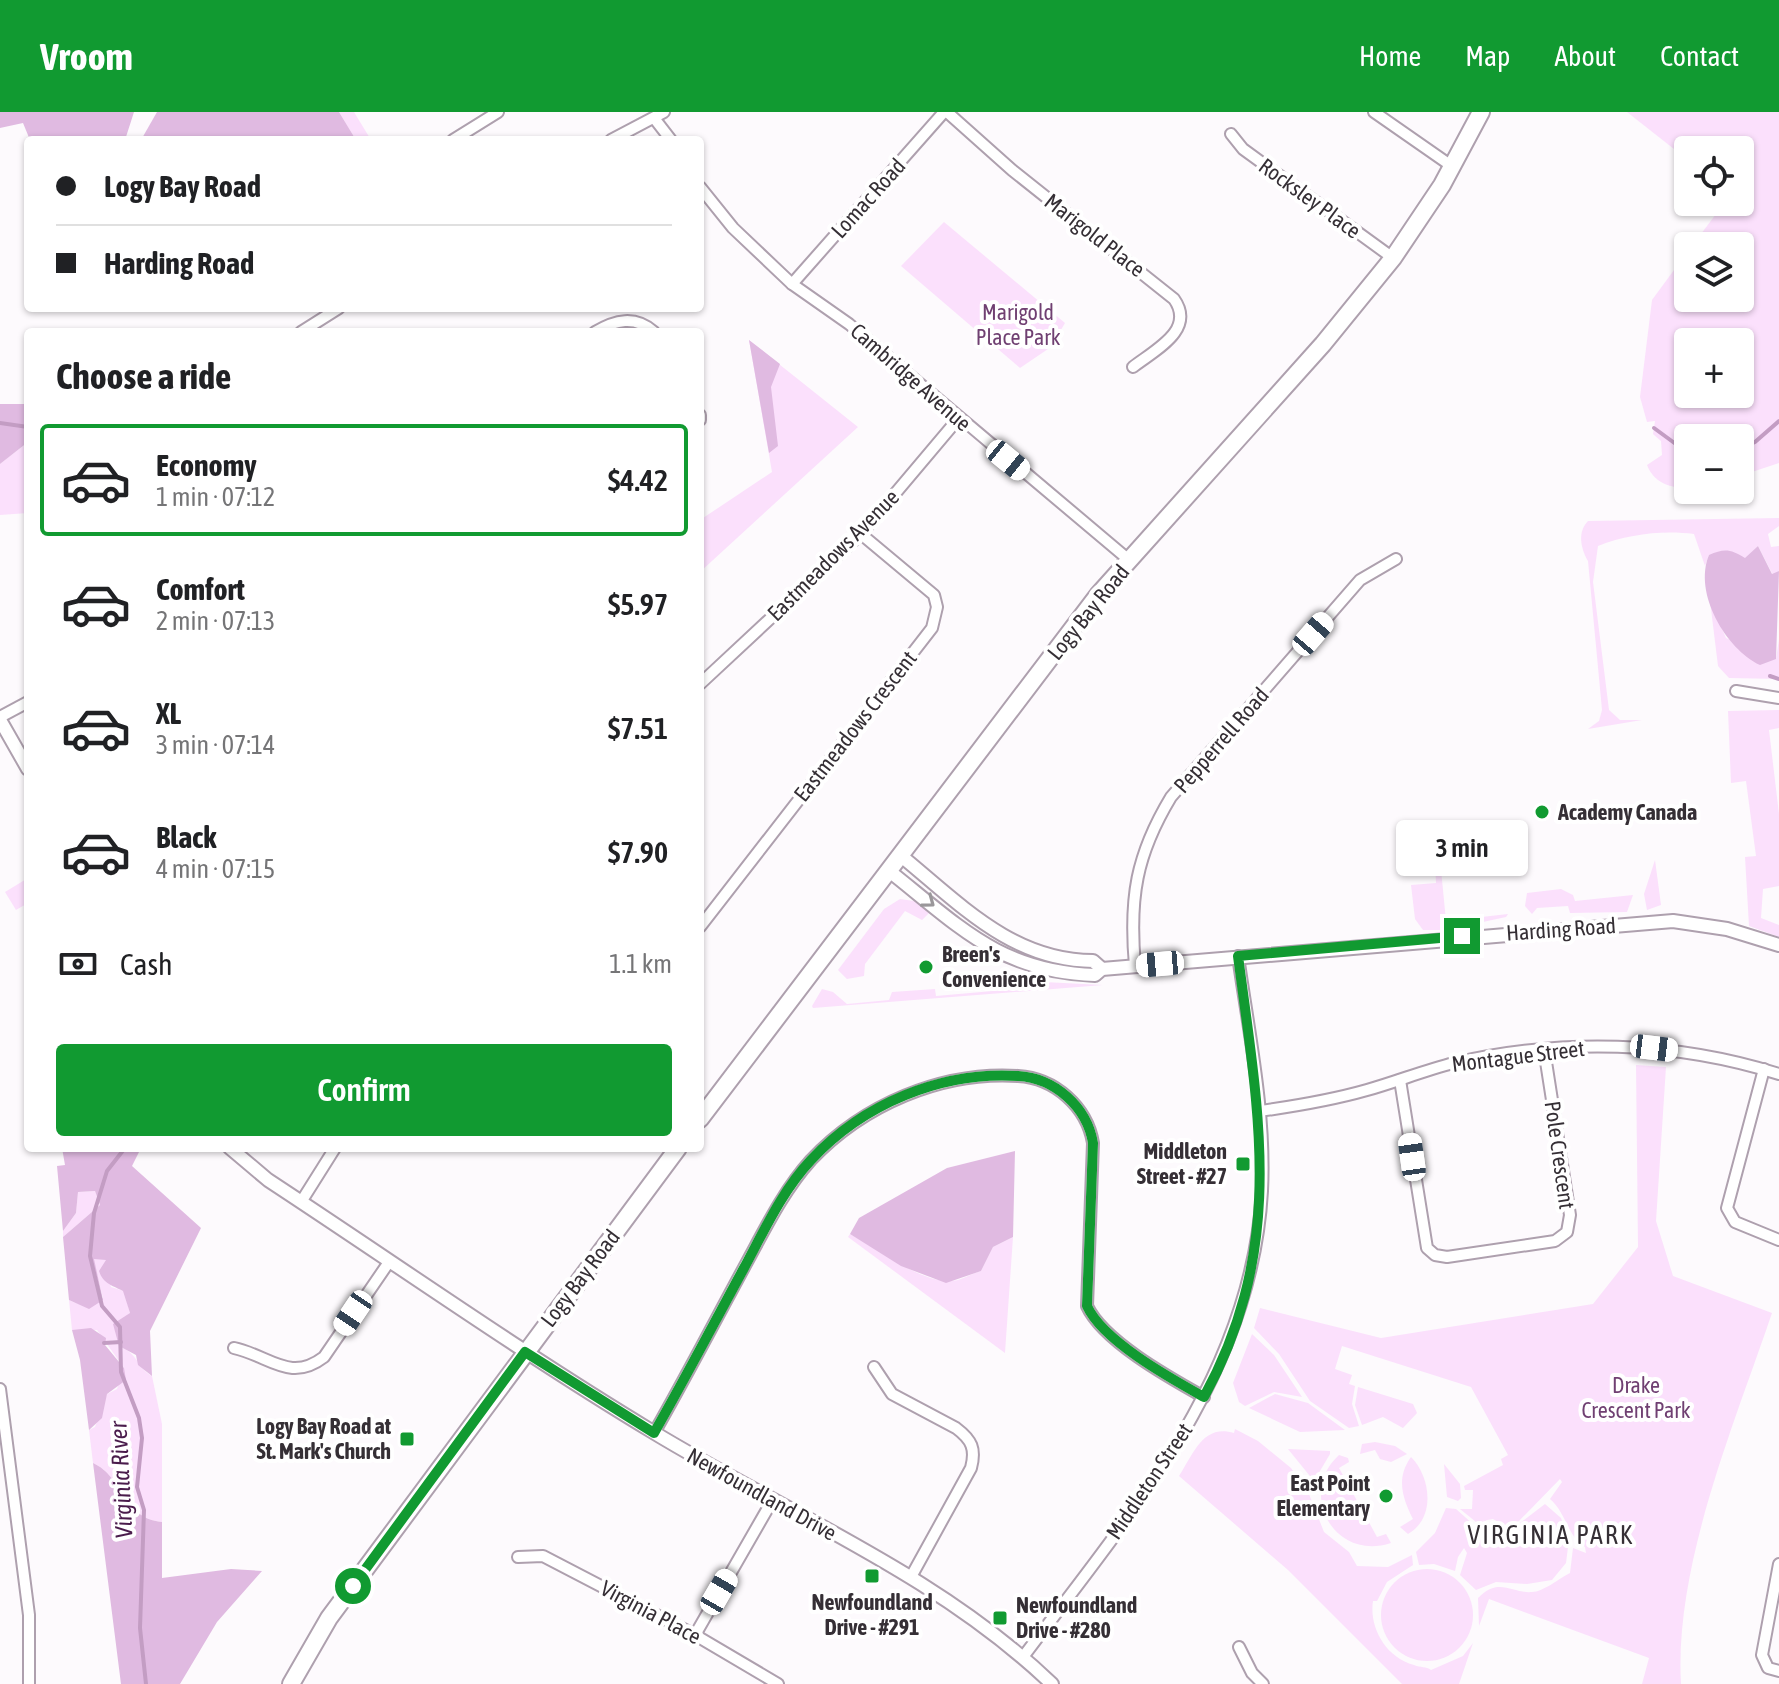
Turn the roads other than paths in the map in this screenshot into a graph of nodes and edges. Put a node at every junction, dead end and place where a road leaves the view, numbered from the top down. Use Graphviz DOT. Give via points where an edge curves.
graph roads {
  1 [pos="498,112"];
  2 [pos="945,112"];
  3 [pos="1374,112"];
  4 [pos="1481,112"];
  5 [pos="659,115"];
  6 [pos="1231,134"];
  7 [pos="459,136"];
  8 [pos="619,136"];
  9 [pos="669,136"];
  10 [pos="1453,167"];
  11 [pos="704,192"];
  12 [pos="1393,258"];
  13 [pos="792,284"];
  14 [pos="333,312"];
  15 [pos="307,328"];
  16 [pos="603,328"];
  17 [pos="646,328"];
  18 [pos="1133,367"];
  19 [pos="958,419"];
  20 [pos="861,534"];
  21 [pos="1396,559"];
  22 [pos="1129,560"];
  23 [pos="704,680"];
  24 [pos="1736,691"];
  25 [pos="1779,698"];
  26 [pos="24,704"];
  27 [pos="0,719"];
  28 [pos="24,762"];
  29 [pos="900,855"];
  30 [pos="888,870"];
  31 [pos="704,922"];
  32 [pos="1779,945"];
  33 [pos="1238,956"];
  34 [pos="1135,966"];
  35 [pos="1102,969"];
  36 [pos="1544,1049"];
  37 [pos="1764,1069"];
  38 [pos="1779,1074"];
  39 [pos="1400,1080"];
  40 [pos="1260,1111"];
  41 [pos="704,1114"];
  42 [pos="235,1152"];
  43 [pos="332,1152"];
  44 [pos="675,1152"];
  45 [pos="301,1202"];
  46 [pos="1779,1240"];
  47 [pos="389,1262"];
  48 [pos="234,1348"];
  49 [pos="525,1352"];
  50 [pos="874,1367"];
  51 [pos="0,1389"];
  52 [pos="1204,1397"];
  53 [pos="2,1413"];
  54 [pos="654,1433"];
  55 [pos="772,1501"];
  56 [pos="518,1557"];
  57 [pos="1779,1564"];
  58 [pos="912,1575"];
  59 [pos="695,1635"];
  60 [pos="1239,1647"];
  61 [pos="1023,1657"];
  62 [pos="1779,1671"];
  63 [pos="29,1684"];
  64 [pos="291,1684"];
  65 [pos="778,1684"];
  66 [pos="1052,1684"];
  67 [pos="1263,1684"];
  1 -- 7 [label="street"];
  2 -- 13 [label="street, Lomac Road"];
  2 -- 18 [label="street, Marigold Place" via="1174,299 1181,319 1176,333"];
  3 -- 10 [label="street"];
  4 -- 10 [label="main road, Logy Bay Road"];
  5 -- 8 [label="street"];
  5 -- 9 [label="street"];
  6 -- 12 [label="street, Rocksley Place" via="1243,149"];
  10 -- 12 [label="main road, Logy Bay Road"];
  11 -- 13 [label="street, Cambridge Avenue"];
  12 -- 22 [label="main road, Logy Bay Road"];
  13 -- 19 [label="street, Cambridge Avenue" via="849,324"];
  14 -- 15 [label="street"];
  16 -- 17 [label="street" via="617,321"];
  19 -- 20 [label="street, Eastmeadows Avenue"];
  19 -- 22 [label="street, Cambridge Avenue"];
  20 -- 23 [label="street, Eastmeadows Avenue"];
  20 -- 31 [label="street, Eastmeadows Crescent" via="934,595 932,628"];
  21 -- 34 [label="street, Pepperrell Road" via="1360,580 1171,797 1136,875"];
  22 -- 29 [label="main road, Logy Bay Road"];
  24 -- 25 [label="street"];
  26 -- 27 [label="street"];
  27 -- 28 [label="street"];
  29 -- 30 [label="main road, Logy Bay Road"];
  29 -- 35 [label="street, Harding Road" via="1016,944 1064,960 1093,961"];
  30 -- 35 [label="street, Harding Road, one-way" via="989,947 1020,964 1078,974 1095,975"];
  30 -- 41 [label="main road, Logy Bay Road"];
  32 -- 33 [label="street, Harding Road" via="1727,929 1673,921"];
  33 -- 34 [label="street, Harding Road"];
  33 -- 40 [label="street, Middleton Street"];
  34 -- 35 [label="street, Harding Road"];
  36 -- 37 [label="street, Montague Street" via="1654,1048"];
  36 -- 39 [label="street, Montague Street" via="1471,1059"];
  36 -- 39 [label="street, Pole Crescent" via="1570,1215 1567,1232 1555,1241 1447,1257 1427,1248"];
  37 -- 38 [label="street, Montague Street"];
  37 -- 46 [label="street" via="1727,1208 1735,1222"];
  39 -- 40 [label="street, Montague Street" via="1330,1100"];
  40 -- 52 [label="street, Middleton Street" via="1262,1189 1252,1267 1237,1324"];
  42 -- 45 [label="street, Newfoundland Drive"];
  43 -- 45 [label="street"];
  44 -- 49 [label="main road, Logy Bay Road"];
  45 -- 47 [label="street, Newfoundland Drive"];
  47 -- 48 [label="street" via="324,1357 309,1368 294,1370"];
  47 -- 49 [label="street, Newfoundland Drive"];
  49 -- 54 [label="street, Newfoundland Drive"];
  49 -- 64 [label="main road, Logy Bay Road" via="329,1618"];
  50 -- 58 [label="street" via="892,1394 956,1428 974,1450 971,1468"];
  51 -- 53 [label="street"];
  52 -- 54 [label="street" via="1093,1320 1087,1306 1093,1143 1081,1111 1043,1082 990,1076 928,1087 878,1108 811,1160 774,1213"];
  52 -- 61 [label="street, Middleton Street" via="1156,1476"];
  53 -- 63 [label="street" via="30,1628"];
  54 -- 55 [label="street, Newfoundland Drive"];
  55 -- 58 [label="street, Newfoundland Drive"];
  55 -- 59 [label="street"];
  56 -- 59 [label="street, Virginia Place" via="543,1556"];
  57 -- 62 [label="street" via="1762,1655 1768,1668"];
  58 -- 61 [label="street, Newfoundland Drive"];
  59 -- 65 [label="street, Virginia Place"];
  60 -- 67 [label="street"];
  61 -- 66 [label="street, Newfoundland Drive"];
}
